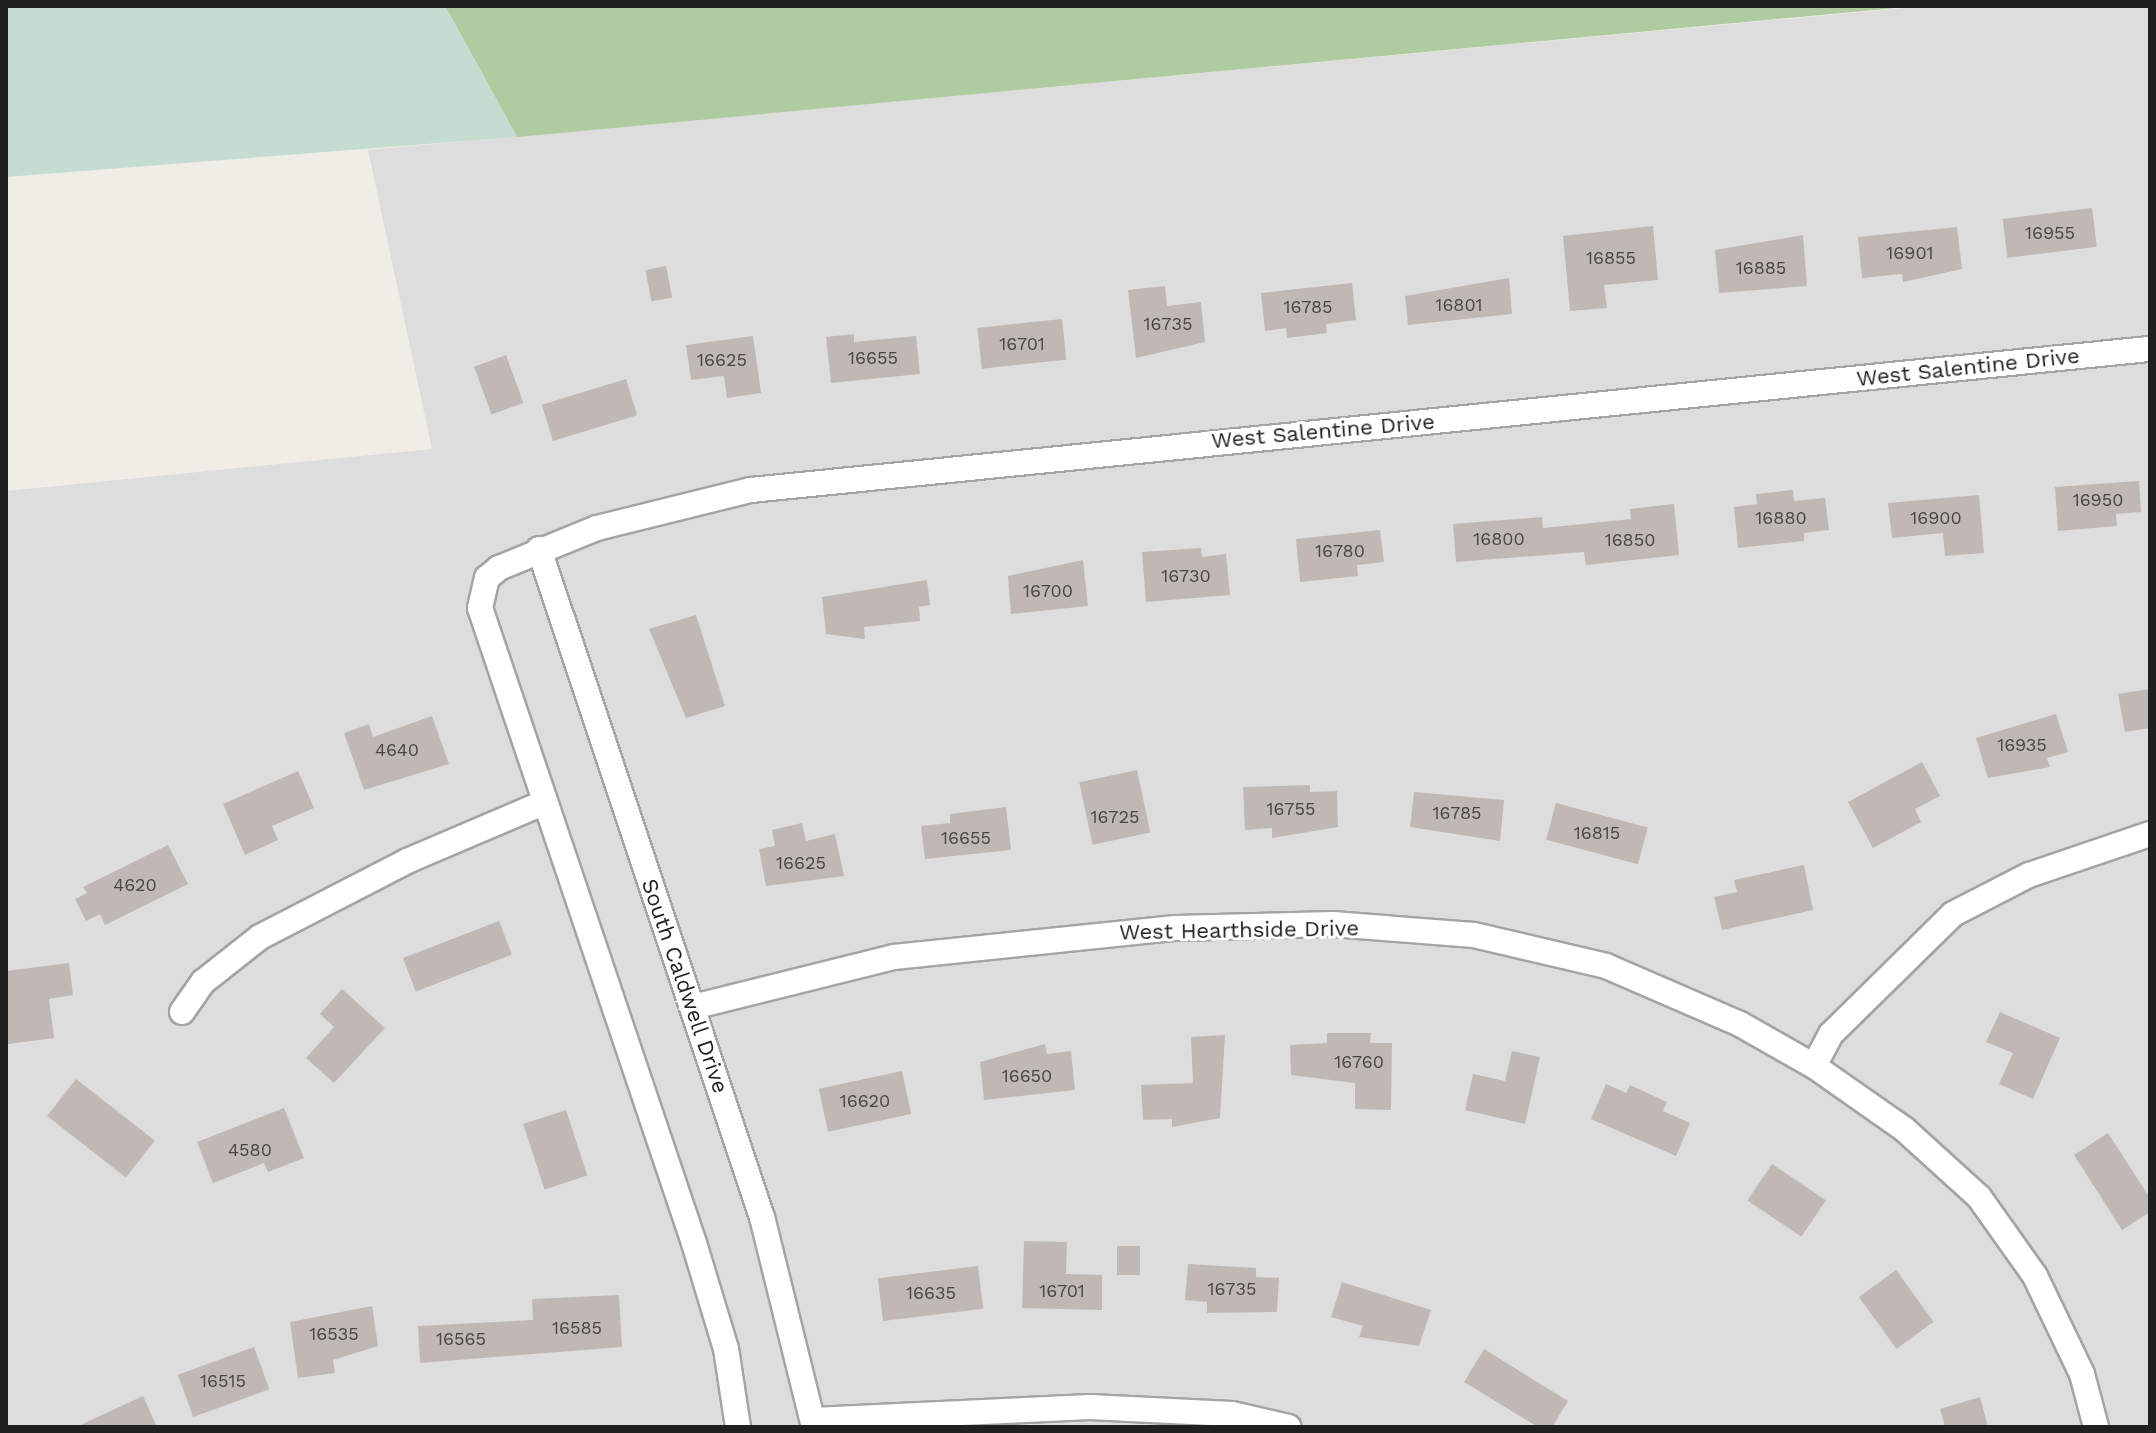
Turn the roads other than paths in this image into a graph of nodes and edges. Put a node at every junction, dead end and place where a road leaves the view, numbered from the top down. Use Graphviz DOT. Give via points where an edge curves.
graph roads {
  1 [pos="2150,349"];
  2 [pos="539,549"];
  3 [pos="545,802"];
  4 [pos="2150,834"];
  5 [pos="693,1007"];
  6 [pos="182,1012"];
  7 [pos="1814,1066"];
  8 [pos="814,1423"];
  9 [pos="730,1427"];
  10 [pos="738,1427"];
  11 [pos="1289,1427"];
  12 [pos="2096,1427"];
  1 -- 2 [label="street, West Salentine Drive" via="751,490 672,506"];
  2 -- 3 [label="street, West Salentine Drive" via="487,578 480,608"];
  2 -- 5 [label="street, South Caldwell Drive"];
  3 -- 6 [label="street" via="407,861 260,937 203,982"];
  3 -- 10 [label="street" via="694,1243 726,1349"];
  4 -- 7 [label="street" via="2029,875 1953,914 1831,1034"];
  5 -- 7 [label="street, West Hearthside Drive" via="894,957 1004,941 1333,924 1474,935 1606,966 1740,1024"];
  5 -- 8 [label="street, South Caldwell Drive" via="793,1319"];
  7 -- 12 [label="street, West Hearthside Drive" via="1904,1129 1979,1197 2035,1276 2082,1374"];
  8 -- 11 [label="street" via="1090,1407 1232,1414"];
  9 -- 10 [label="street"];
}
